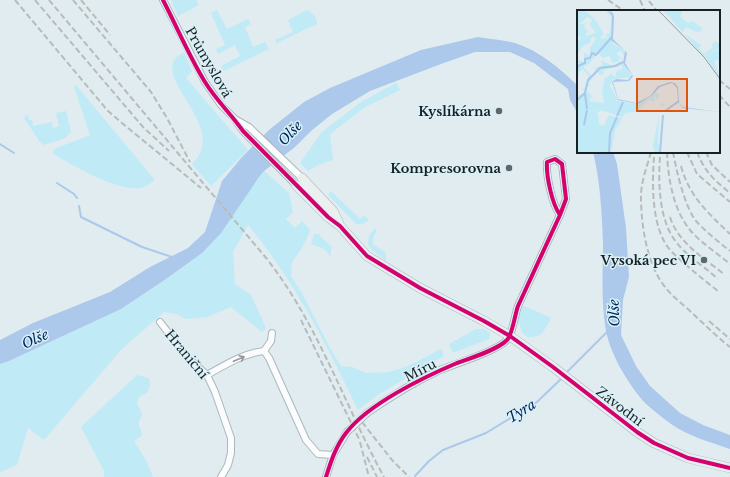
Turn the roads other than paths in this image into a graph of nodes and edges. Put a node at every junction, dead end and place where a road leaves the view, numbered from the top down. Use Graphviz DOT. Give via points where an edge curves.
graph roads {
  1 [pos="163,0"];
  2 [pos="234,118"];
  3 [pos="299,182"];
  4 [pos="560,214"];
  5 [pos="160,322"];
  6 [pos="272,333"];
  7 [pos="510,336"];
  8 [pos="264,351"];
  9 [pos="208,375"];
  10 [pos="333,455"];
  11 [pos="730,468"];
  12 [pos="221,477"];
  13 [pos="326,477"];
  1 -- 2 [label="street, Průmyslová" via="206,82 221,105"];
  2 -- 3 [label="street, Průmyslová" via="243,131"];
  2 -- 3 [label="street" via="249,127"];
  3 -- 7 [label="street, Závodní" via="328,217 340,226 367,256 420,288"];
  4 -- 4 [label="street" via="566,199 562,164 555,159 547,162 547,170 556,209"];
  4 -- 7 [label="street" via="518,306"];
  5 -- 9 [label="street, Hraniční" via="188,358"];
  6 -- 8 [label="street" via="271,341"];
  7 -- 10 [label="street, Míru, bridge" via="500,345 440,370 400,391 367,413 347,432"];
  7 -- 11 [label="street, Závodní" via="654,443 688,458"];
  9 -- 8 [label="street, one-way" via="255,352"];
  8 -- 10 [label="street" via="306,440 318,454"];
  9 -- 12 [label="street, Hraniční" via="231,438 228,465"];
  10 -- 13 [label="street, Míru"];
}
